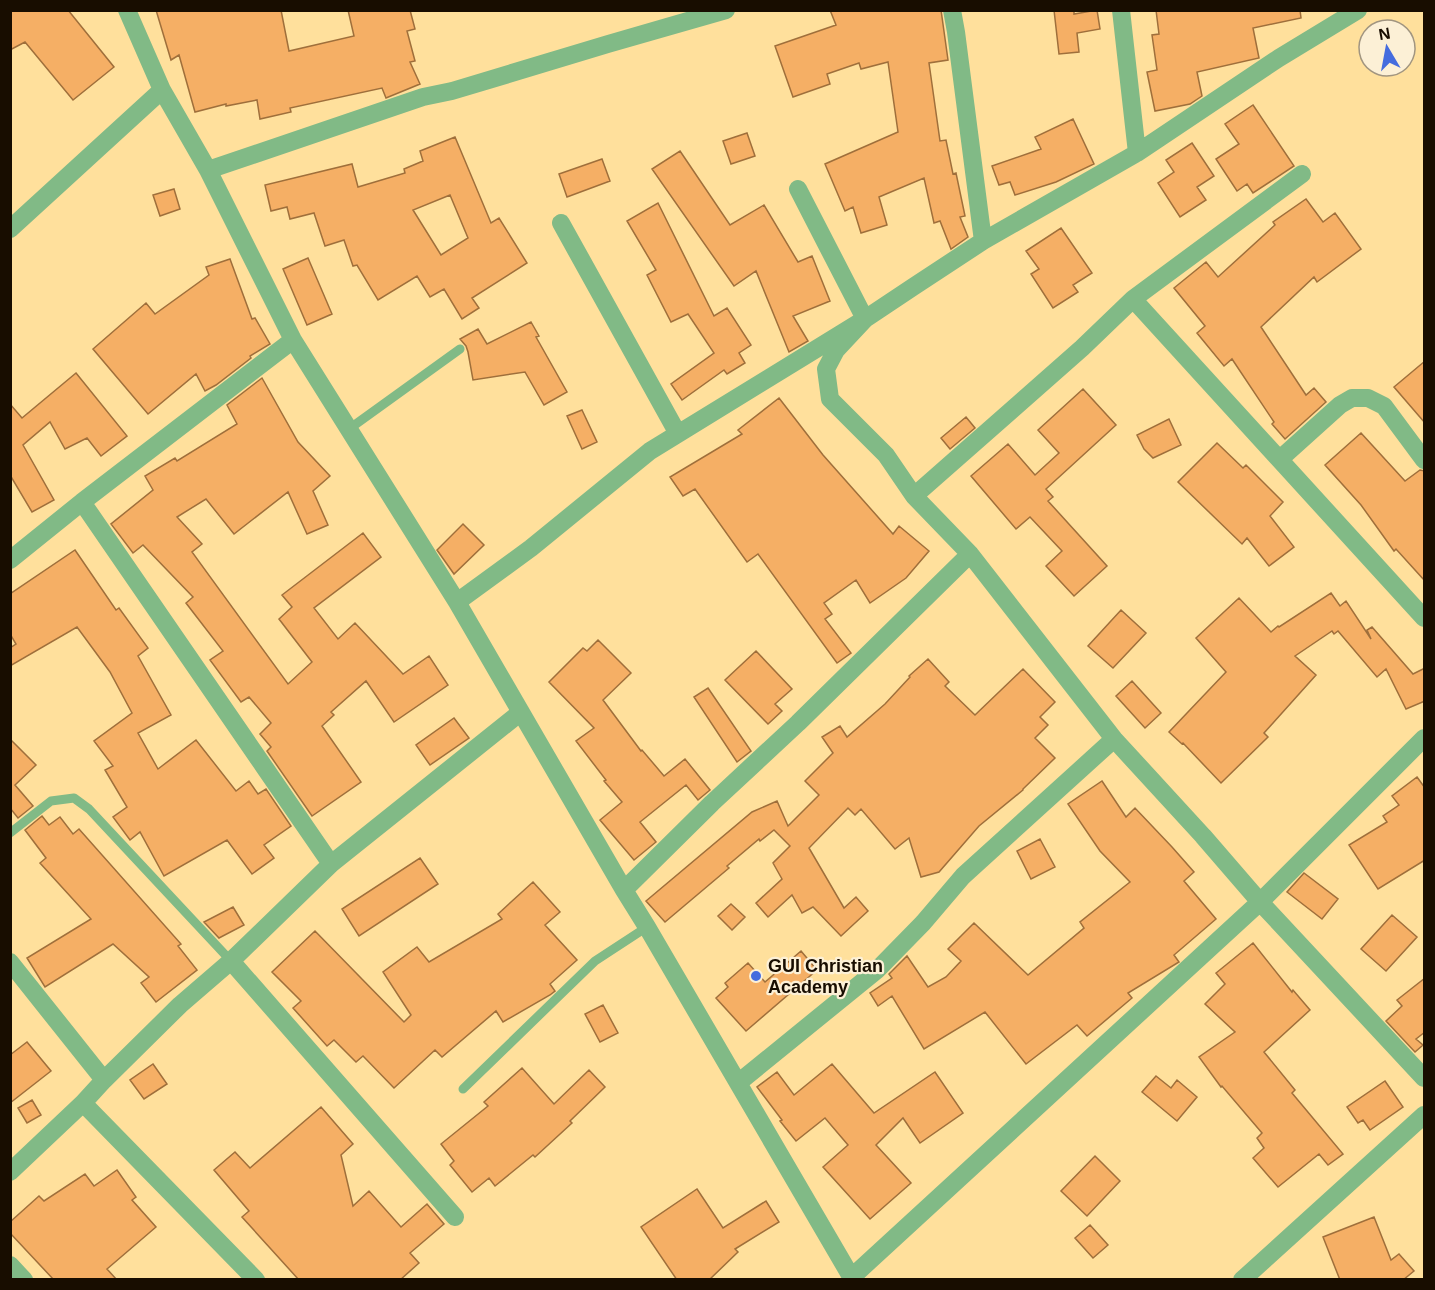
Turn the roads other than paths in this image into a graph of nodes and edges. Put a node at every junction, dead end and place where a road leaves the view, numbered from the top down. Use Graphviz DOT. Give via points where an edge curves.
graph roads {
  1 [pos="127,10"];
  2 [pos="726,10"];
  3 [pos="952,10"];
  4 [pos="1121,10"];
  5 [pos="1358,10"];
  6 [pos="162,90"];
  7 [pos="1137,153"];
  8 [pos="208,170"];
  9 [pos="1302,174"];
  10 [pos="798,189"];
  11 [pos="561,224"];
  12 [pos="10,229"];
  13 [pos="982,241"];
  14 [pos="1133,299"];
  15 [pos="865,319"];
  16 [pos="294,340"];
  17 [pos="460,350"];
  18 [pos="349,429"];
  19 [pos="678,434"];
  20 [pos="1280,459"];
  21 [pos="1425,460"];
  22 [pos="914,496"];
  23 [pos="82,502"];
  24 [pos="970,554"];
  25 [pos="10,560"];
  26 [pos="457,602"];
  27 [pos="1425,618"];
  28 [pos="521,712"];
  29 [pos="1425,738"];
  30 [pos="1114,739"];
  31 [pos="10,833"];
  32 [pos="331,864"];
  33 [pos="624,890"];
  34 [pos="1260,902"];
  35 [pos="647,927"];
  36 [pos="231,961"];
  37 [pos="10,962"];
  38 [pos="1425,1078"];
  39 [pos="104,1080"];
  40 [pos="738,1083"];
  41 [pos="463,1089"];
  42 [pos="83,1103"];
  43 [pos="1425,1115"];
  44 [pos="10,1172"];
  45 [pos="455,1217"];
  46 [pos="10,1265"];
  47 [pos="852,1278"];
  48 [pos="24,1280"];
  49 [pos="256,1280"];
  50 [pos="1242,1280"];
  1 -- 6 [label="street"];
  2 -- 8 [label="street" via="423,97"];
  3 -- 13 [label="street"];
  4 -- 7 [label="street"];
  5 -- 7 [label="street"];
  6 -- 8 [label="street"];
  6 -- 12 [label="street"];
  7 -- 13 [label="street"];
  8 -- 16 [label="street"];
  9 -- 14 [label="street"];
  10 -- 15 [label="street"];
  11 -- 19 [label="street"];
  13 -- 15 [label="street"];
  14 -- 20 [label="street"];
  14 -- 22 [label="street"];
  15 -- 19 [label="street"];
  15 -- 22 [label="street" via="836,350 826,369 830,399 886,455"];
  16 -- 18 [label="street"];
  16 -- 23 [label="street"];
  17 -- 18 [label="lane"];
  18 -- 26 [label="street"];
  19 -- 26 [label="street" via="650,451 531,548"];
  20 -- 21 [label="street" via="1340,405 1352,398 1368,398 1384,406"];
  20 -- 27 [label="street"];
  22 -- 24 [label="street"];
  23 -- 25 [label="street"];
  23 -- 32 [label="street"];
  24 -- 30 [label="street"];
  24 -- 33 [label="street"];
  26 -- 28 [label="street"];
  28 -- 32 [label="street"];
  28 -- 33 [label="street"];
  29 -- 34 [label="street"];
  30 -- 34 [label="street"];
  30 -- 40 [label="street" via="963,876 877,970"];
  31 -- 36 [label="lane" via="51,801 74,798 89,809"];
  32 -- 36 [label="street"];
  33 -- 35 [label="street"];
  34 -- 38 [label="street"];
  34 -- 47 [label="street"];
  35 -- 40 [label="street"];
  35 -- 41 [label="lane" via="595,961"];
  36 -- 39 [label="street"];
  36 -- 45 [label="street"];
  37 -- 39 [label="street"];
  39 -- 42 [label="street"];
  40 -- 47 [label="street"];
  42 -- 44 [label="street"];
  42 -- 49 [label="street"];
  43 -- 50 [label="street"];
  46 -- 48 [label="street"];
}
